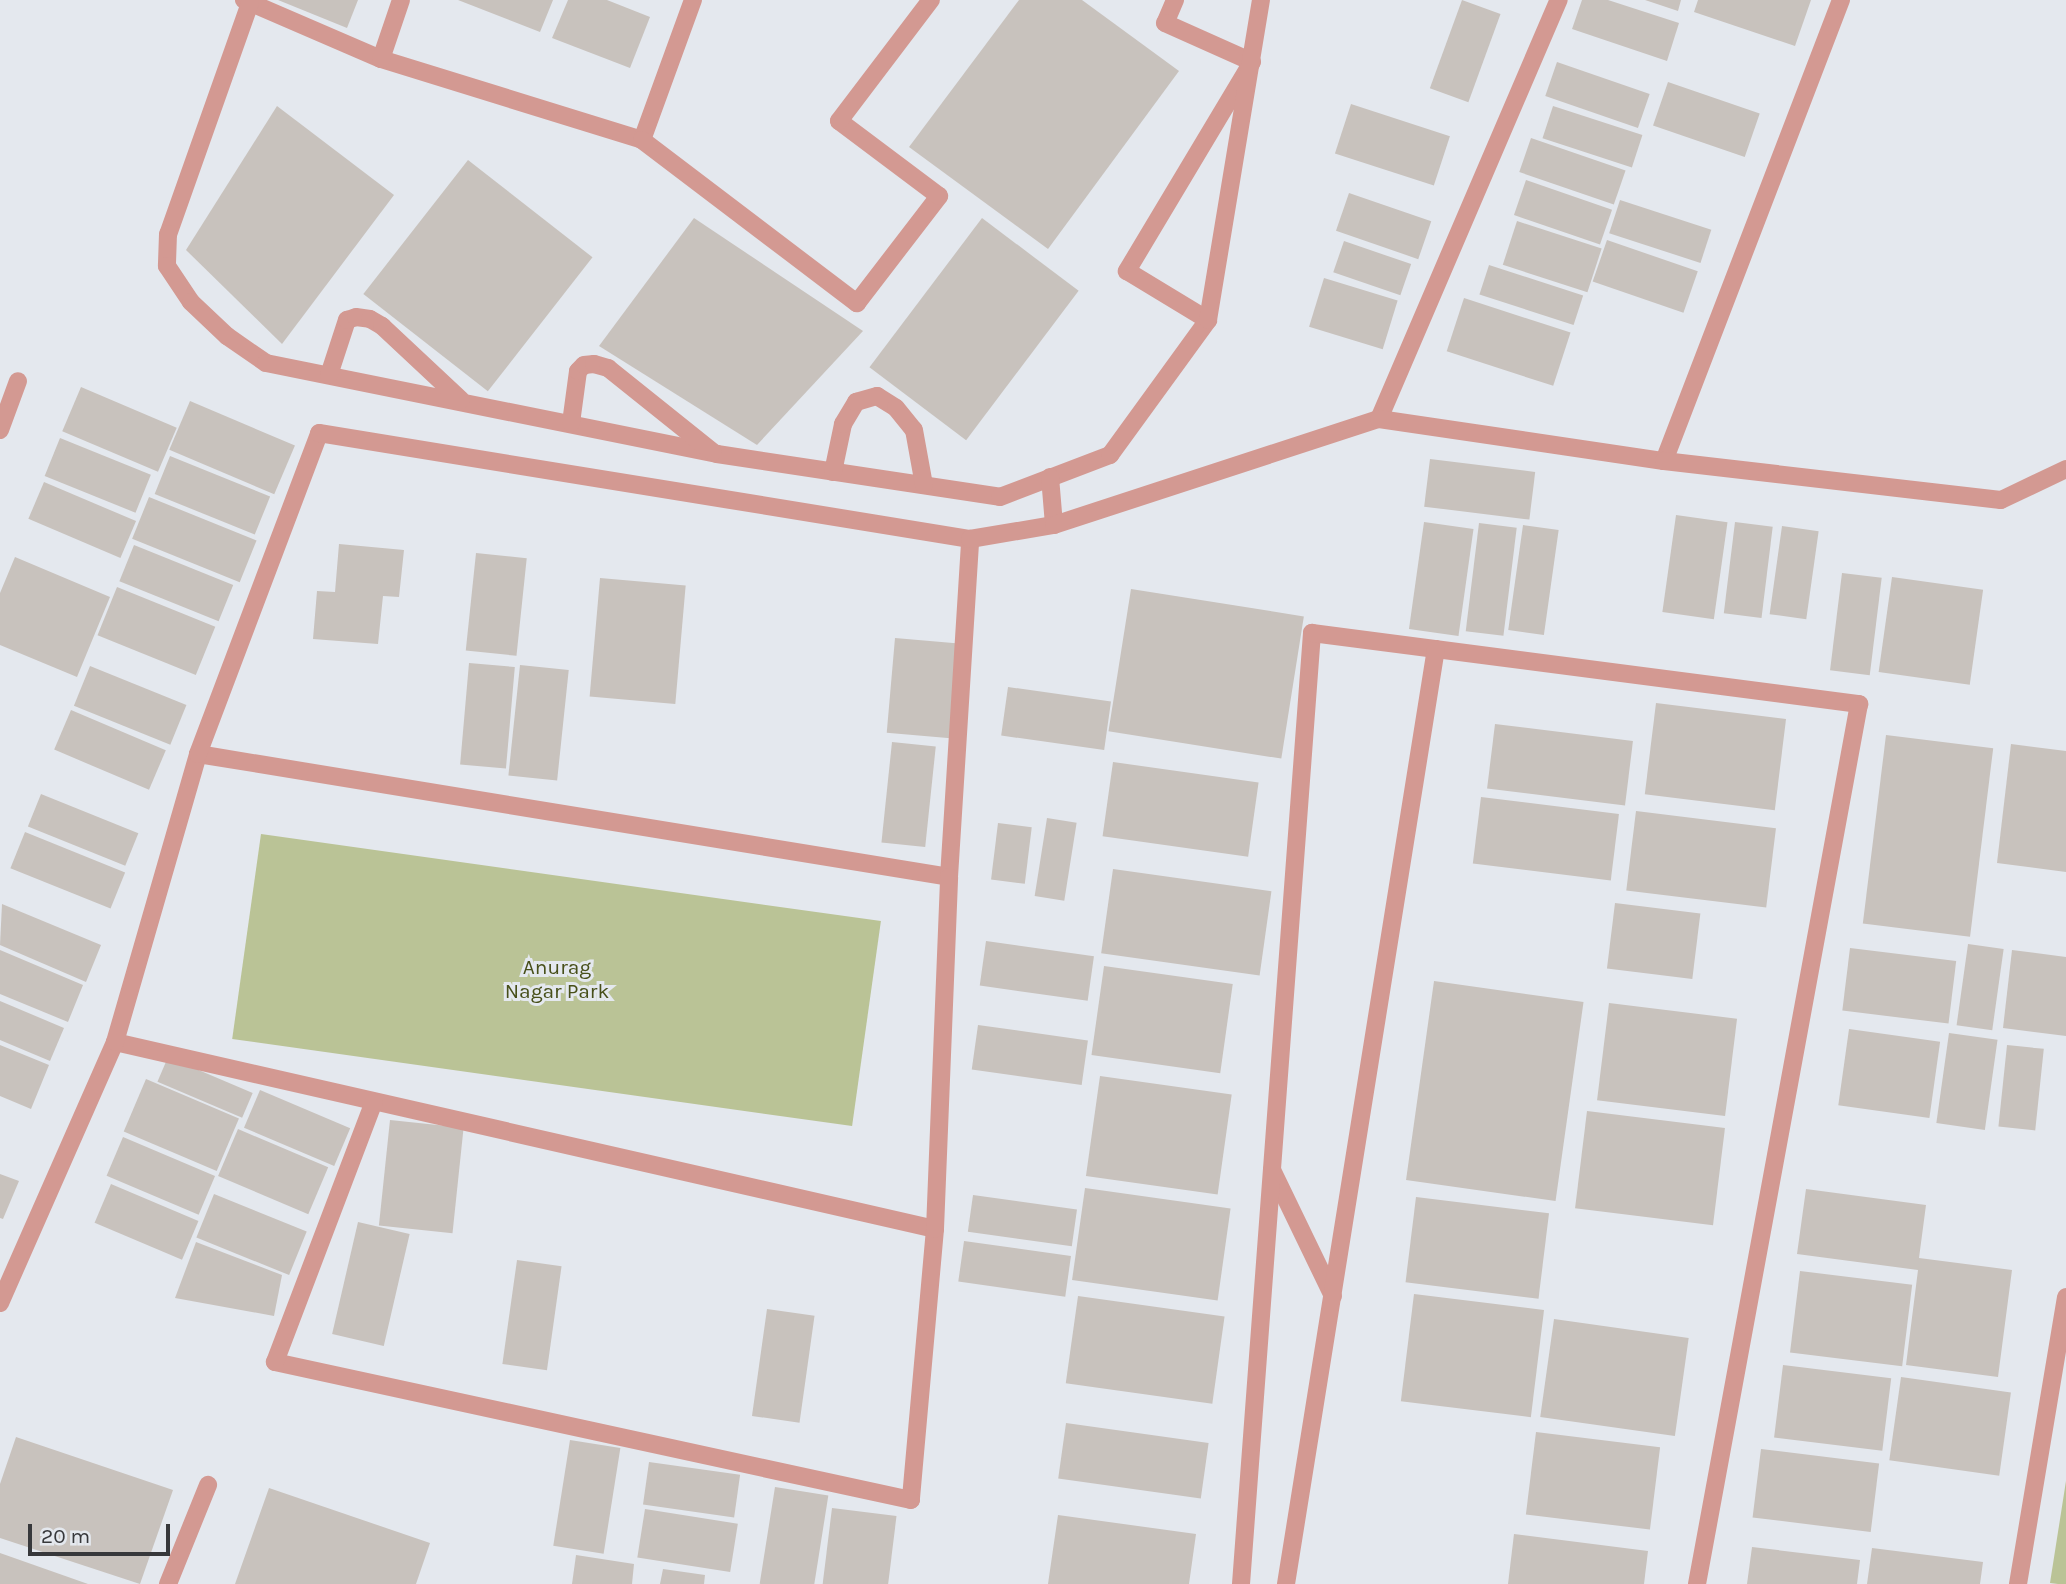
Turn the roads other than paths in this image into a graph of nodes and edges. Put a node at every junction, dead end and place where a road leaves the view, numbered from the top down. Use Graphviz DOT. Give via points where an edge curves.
graph roads {
  1 [pos="401,0"];
  2 [pos="693,0"];
  3 [pos="931,0"];
  4 [pos="1175,0"];
  5 [pos="1261,0"];
  6 [pos="1559,0"];
  7 [pos="1841,0"];
  8 [pos="247,1"];
  9 [pos="381,59"];
  10 [pos="1252,62"];
  11 [pos="642,140"];
  12 [pos="1208,320"];
  13 [pos="330,375"];
  14 [pos="18,381"];
  15 [pos="462,401"];
  16 [pos="1380,419"];
  17 [pos="571,424"];
  18 [pos="0,430"];
  19 [pos="717,454"];
  20 [pos="1664,461"];
  21 [pos="2066,469"];
  22 [pos="833,472"];
  23 [pos="1050,477"];
  24 [pos="924,485"];
  25 [pos="1054,525"];
  26 [pos="970,539"];
  27 [pos="1436,649"];
  28 [pos="198,754"];
  29 [pos="949,877"];
  30 [pos="115,1042"];
  31 [pos="374,1102"];
  32 [pos="1272,1170"];
  33 [pos="935,1229"];
  34 [pos="1333,1296"];
  35 [pos="2066,1297"];
  36 [pos="0,1303"];
  37 [pos="208,1485"];
  38 [pos="168,1584"];
  39 [pos="1241,1584"];
  40 [pos="1286,1584"];
  41 [pos="1697,1584"];
  42 [pos="2018,1584"];
  1 -- 9 [label="street"];
  2 -- 11 [label="street"];
  3 -- 11 [label="street" via="839,121 939,196 857,303"];
  4 -- 10 [label="street" via="1165,23"];
  5 -- 10 [label="street"];
  6 -- 16 [label="street"];
  7 -- 20 [label="street"];
  8 -- 9 [label="street"];
  8 -- 13 [label="street" via="168,234 167,266 191,303 266,363"];
  9 -- 11 [label="street"];
  10 -- 12 [label="street"];
  10 -- 12 [label="street" via="1127,271"];
  12 -- 23 [label="street" via="1110,455"];
  13 -- 15 [label="street"];
  13 -- 15 [label="street" via="347,320 370,319"];
  14 -- 18 [label="street"];
  15 -- 17 [label="street"];
  16 -- 20 [label="street"];
  16 -- 25 [label="street"];
  17 -- 19 [label="street"];
  17 -- 19 [label="street" via="578,371 594,364 608,368"];
  19 -- 22 [label="street"];
  20 -- 21 [label="street" via="2001,500"];
  22 -- 24 [label="street"];
  22 -- 24 [label="street" via="849,413 856,402 877,397 896,408 914,430"];
  23 -- 24 [label="street" via="1000,496"];
  23 -- 25 [label="street"];
  25 -- 26 [label="street"];
  26 -- 28 [label="street" via="319,433"];
  26 -- 29 [label="street"];
  27 -- 32 [label="street" via="1312,633"];
  27 -- 34 [label="street"];
  27 -- 41 [label="street" via="1859,704"];
  28 -- 29 [label="street"];
  28 -- 30 [label="street"];
  29 -- 33 [label="street"];
  30 -- 31 [label="street"];
  30 -- 36 [label="street"];
  31 -- 33 [label="street"];
  31 -- 33 [label="street" via="275,1362 911,1500"];
  32 -- 34 [label="street"];
  32 -- 39 [label="street"];
  34 -- 40 [label="street"];
  35 -- 42 [label="street"];
  37 -- 38 [label="street"];
}
